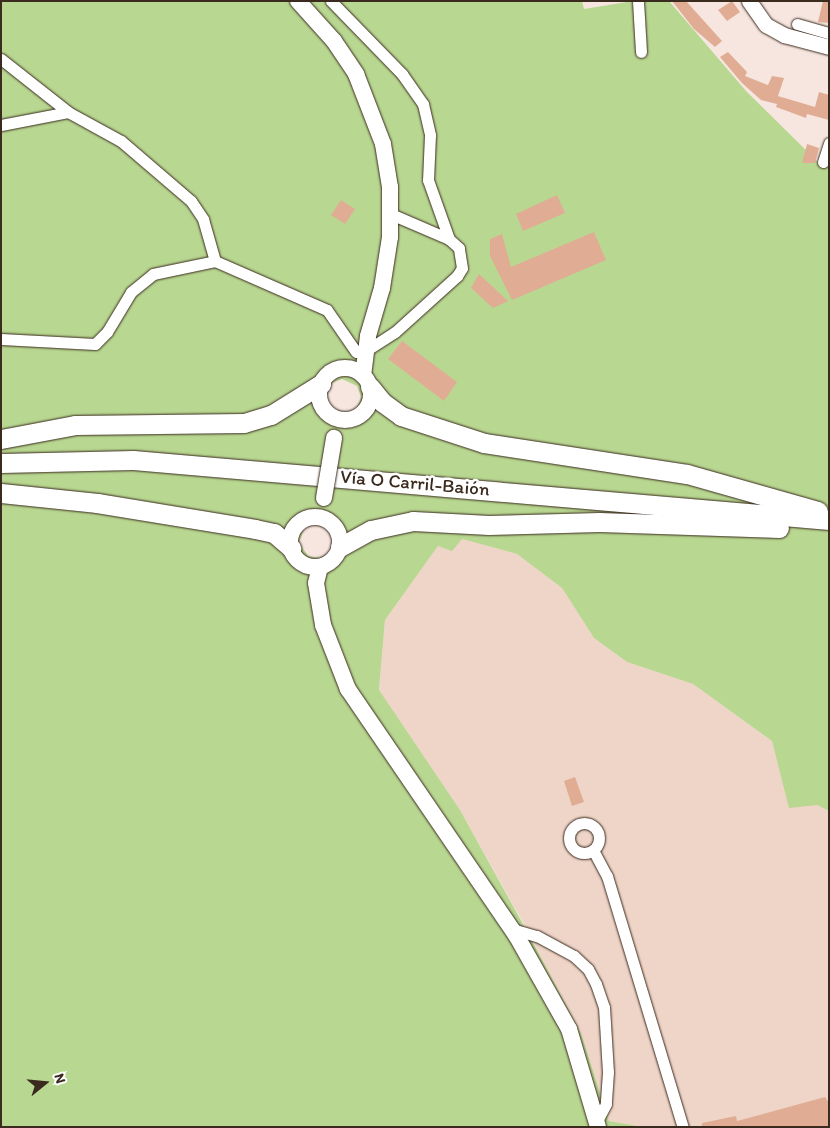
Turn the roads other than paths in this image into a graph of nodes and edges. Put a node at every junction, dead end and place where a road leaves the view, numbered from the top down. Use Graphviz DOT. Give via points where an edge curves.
graph roads {
  1 [pos="298,1"];
  2 [pos="331,1"];
  3 [pos="638,1"];
  4 [pos="749,1"];
  5 [pos="797,24"];
  6 [pos="828,43"];
  7 [pos="641,52"];
  8 [pos="1,59"];
  9 [pos="68,112"];
  10 [pos="1,125"];
  11 [pos="829,143"];
  12 [pos="823,162"];
  13 [pos="391,214"];
  14 [pos="449,239"];
  15 [pos="215,261"];
  16 [pos="1,339"];
  17 [pos="364,346"];
  18 [pos="339,369"];
  19 [pos="366,382"];
  20 [pos="321,384"];
  21 [pos="337,419"];
  22 [pos="1,439"];
  23 [pos="1,463"];
  24 [pos="1,493"];
  25 [pos="829,513"];
  26 [pos="322,518"];
  27 [pos="829,520"];
  28 [pos="829,530"];
  29 [pos="340,547"];
  30 [pos="291,548"];
  31 [pos="320,567"];
  32 [pos="593,850"];
  33 [pos="512,929"];
  34 [pos="598,1124"];
  35 [pos="683,1127"];
  1 -- 13 [label="main road" via="334,41 356,74 371,106 383,144"];
  2 -- 14 [label="street" via="402,74 423,104 430,135 428,180"];
  3 -- 7 [label="street"];
  4 -- 6 [label="street" via="766,25 784,35"];
  5 -- 6 [label="street"];
  8 -- 9 [label="street"];
  9 -- 10 [label="street"];
  9 -- 15 [label="street" via="121,141 191,201 203,219"];
  11 -- 12 [label="street"];
  13 -- 14 [label="street"];
  13 -- 17 [label="main road" via="386,270"];
  14 -- 17 [label="street" via="459,248 462,258 457,276 395,332"];
  15 -- 16 [label="street" via="153,274 131,292 107,332 95,344"];
  15 -- 17 [label="street" via="327,310"];
  17 -- 18 [label="main road"];
  17 -- 19 [label="main road"];
  18 -- 19 [label="main road" via="356,371"];
  18 -- 20 [label="main road"];
  19 -- 21 [label="main road" via="371,395 365,410 352,419"];
  19 -- 25 [label="highway" via="382,402 401,416 484,443 687,474"];
  20 -- 21 [label="main road" via="319,401 329,415"];
  20 -- 22 [label="highway" via="292,404 244,423 75,425"];
  21 -- 26 [label="main road, bridge"];
  23 -- 27 [label="highway, Vía O Carril-Baión" via="132,460"];
  24 -- 30 [label="highway" via="96,503 255,529 274,534"];
  26 -- 29 [label="main road" via="338,532"];
  26 -- 30 [label="main road" via="307,518 295,527"];
  28 -- 29 [label="highway" via="599,522 489,525 413,521 371,530"];
  29 -- 31 [label="main road" via="333,560"];
  30 -- 31 [label="main road" via="298,561"];
  31 -- 33 [label="main road" via="316,583 323,624 348,689"];
  32 -- 35 [label="street" via="607,876"];
  33 -- 34 [label="main road" via="569,1029"];
  33 -- 34 [label="street" via="537,936 574,956 588,969 596,984 604,1007 608,1072 606,1104"];
}
